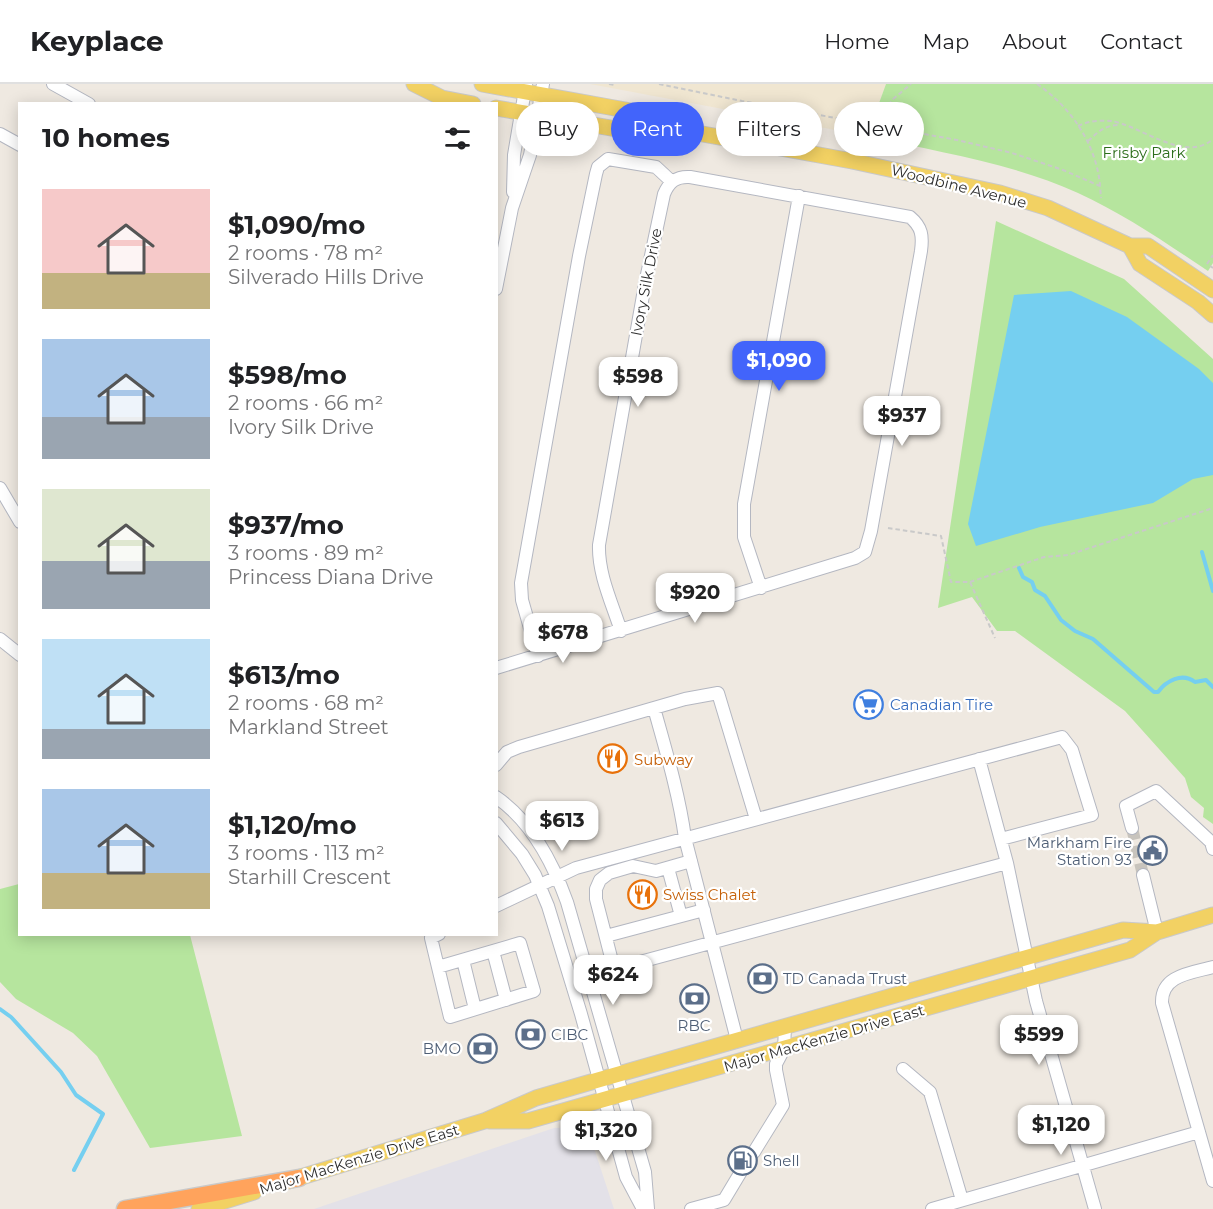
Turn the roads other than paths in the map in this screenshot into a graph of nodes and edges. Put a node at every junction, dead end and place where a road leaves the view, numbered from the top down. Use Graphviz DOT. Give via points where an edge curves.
graph roads {
  1 [pos="53,84"];
  2 [pos="414,84"];
  3 [pos="482,84"];
  4 [pos="526,88"];
  5 [pos="542,89"];
  6 [pos="84,102"];
  7 [pos="462,102"];
  8 [pos="611,106"];
  9 [pos="498,108"];
  10 [pos="516,111"];
  11 [pos="0,134"];
  12 [pos="704,134"];
  13 [pos="516,143"];
  14 [pos="18,144"];
  15 [pos="530,156"];
  16 [pos="671,182"];
  17 [pos="799,196"];
  18 [pos="512,208"];
  19 [pos="1130,246"];
  20 [pos="498,279"];
  21 [pos="1211,285"];
  22 [pos="1209,309"];
  23 [pos="0,488"];
  24 [pos="18,519"];
  25 [pos="761,588"];
  26 [pos="621,631"];
  27 [pos="0,639"];
  28 [pos="18,653"];
  29 [pos="538,656"];
  30 [pos="498,668"];
  31 [pos="654,708"];
  32 [pos="979,759"];
  33 [pos="498,763"];
  34 [pos="498,799"];
  35 [pos="756,819"];
  36 [pos="498,825"];
  37 [pos="1132,828"];
  38 [pos="685,838"];
  39 [pos="1001,839"];
  40 [pos="1213,849"];
  41 [pos="691,861"];
  42 [pos="1007,863"];
  43 [pos="668,868"];
  44 [pos="1143,875"];
  45 [pos="558,878"];
  46 [pos="540,885"];
  47 [pos="498,905"];
  48 [pos="704,910"];
  49 [pos="1213,915"];
  50 [pos="681,916"];
  51 [pos="1157,932"];
  52 [pos="435,936"];
  53 [pos="606,936"];
  54 [pos="712,943"];
  55 [pos="493,951"];
  56 [pos="1027,958"];
  57 [pos="463,960"];
  58 [pos="438,967"];
  59 [pos="1213,967"];
  60 [pos="1031,978"];
  61 [pos="506,1000"];
  62 [pos="475,1009"];
  63 [pos="785,1027"];
  64 [pos="737,1040"];
  65 [pos="784,1049"];
  66 [pos="903,1069"];
  67 [pos="617,1074"];
  68 [pos="598,1080"];
  69 [pos="623,1095"];
  70 [pos="604,1100"];
  71 [pos="484,1121"];
  72 [pos="1199,1132"];
  73 [pos="754,1152"];
  74 [pos="1082,1166"];
  75 [pos="742,1170"];
  76 [pos="299,1178"];
  77 [pos="1213,1181"];
  78 [pos="962,1200"];
  79 [pos="125,1209"];
  80 [pos="199,1209"];
  81 [pos="643,1209"];
  82 [pos="648,1209"];
  83 [pos="691,1209"];
  84 [pos="932,1209"];
  85 [pos="1095,1209"];
  1 -- 6 [label="street"];
  2 -- 7 [label="main road" via="442,98"];
  3 -- 4 [label="main road, Woodbine Avenue"];
  4 -- 5 [label="main road, Woodbine Avenue"];
  5 -- 8 [label="main road, Woodbine Avenue"];
  9 -- 10 [label="main road, Woodbine Avenue"];
  11 -- 14 [label="street"];
  12 -- 19 [label="main road, Woodbine Avenue" via="852,161 1000,194 1048,208"];
  13 -- 18 [label="street"];
  15 -- 18 [label="street"];
  16 -- 17 [label="street" via="683,176"];
  16 -- 26 [label="street, Ivory Silk Drive" via="664,194 645,284 599,545 598,558"];
  16 -- 29 [label="street" via="656,168 608,159 596,174 521,583"];
  17 -- 25 [label="street" via="744,504 744,537"];
  17 -- 25 [label="street" via="910,217 923,238 868,546 855,558"];
  18 -- 20 [label="street"];
  19 -- 21 [label="main road, Woodbine Avenue" via="1148,246"];
  19 -- 22 [label="main road, Woodbine Avenue" via="1140,264"];
  21 -- 22 [label="street"];
  23 -- 24 [label="street"];
  25 -- 26 [label="street"];
  26 -- 29 [label="street"];
  27 -- 28 [label="street"];
  29 -- 30 [label="street"];
  31 -- 33 [label="street" via="519,747 507,752"];
  31 -- 35 [label="street" via="718,693"];
  31 -- 38 [label="street" via="678,795"];
  32 -- 35 [label="street"];
  32 -- 39 [label="street"];
  32 -- 39 [label="street" via="1062,737 1072,750 1092,815"];
  34 -- 45 [label="street" via="525,824"];
  35 -- 38 [label="street"];
  36 -- 46 [label="street" via="516,844"];
  37 -- 40 [label="street" via="1126,806 1156,791 1211,842"];
  38 -- 41 [label="street"];
  38 -- 45 [label="street" via="576,868"];
  39 -- 42 [label="street"];
  41 -- 43 [label="street"];
  41 -- 48 [label="street"];
  42 -- 54 [label="street"];
  42 -- 56 [label="street"];
  43 -- 50 [label="street"];
  43 -- 53 [label="street" via="656,871 633,866 600,880 596,899"];
  44 -- 51 [label="street"];
  45 -- 46 [label="street"];
  45 -- 67 [label="street"];
  46 -- 47 [label="street"];
  46 -- 68 [label="street"];
  48 -- 50 [label="street"];
  48 -- 54 [label="street"];
  49 -- 51 [label="main road, Major MacKenzie Drive East"];
  50 -- 53 [label="street"];
  51 -- 56 [label="main road, Major MacKenzie Drive East" via="1123,930"];
  51 -- 60 [label="main road, Major MacKenzie Drive East" via="1130,950"];
  52 -- 58 [label="street" via="431,938"];
  53 -- 54 [label="street" via="614,969"];
  54 -- 64 [label="street"];
  55 -- 57 [label="street"];
  55 -- 61 [label="street"];
  55 -- 61 [label="street" via="520,943 534,991"];
  56 -- 60 [label="street"];
  56 -- 63 [label="main road, Major MacKenzie Drive East"];
  57 -- 58 [label="street"];
  57 -- 62 [label="street"];
  58 -- 62 [label="street" via="450,1017"];
  59 -- 72 [label="street" via="1170,981 1164,988 1162,1003"];
  60 -- 65 [label="main road, Major MacKenzie Drive East"];
  60 -- 74 [label="street"];
  61 -- 62 [label="street"];
  63 -- 64 [label="main road, Major MacKenzie Drive East"];
  63 -- 65 [label="street"];
  64 -- 67 [label="main road, Major MacKenzie Drive East"];
  65 -- 69 [label="main road, Major MacKenzie Drive East"];
  65 -- 73 [label="street" via="776,1064 783,1105"];
  66 -- 78 [label="street" via="930,1092"];
  67 -- 68 [label="main road, Major MacKenzie Drive East"];
  67 -- 69 [label="street"];
  68 -- 70 [label="street"];
  68 -- 71 [label="main road, Major MacKenzie Drive East" via="536,1098"];
  69 -- 70 [label="main road, Major MacKenzie Drive East"];
  69 -- 82 [label="street" via="645,1172"];
  70 -- 71 [label="main road, Major MacKenzie Drive East" via="528,1121"];
  70 -- 81 [label="street" via="626,1177"];
  71 -- 76 [label="main road, Major MacKenzie Drive East"];
  72 -- 74 [label="street"];
  72 -- 77 [label="street"];
  74 -- 78 [label="street"];
  74 -- 85 [label="street"];
  75 -- 83 [label="street" via="724,1200"];
  76 -- 79 [label="highway"];
  76 -- 80 [label="main road, Major MacKenzie Drive East"];
  78 -- 84 [label="street"];
}
